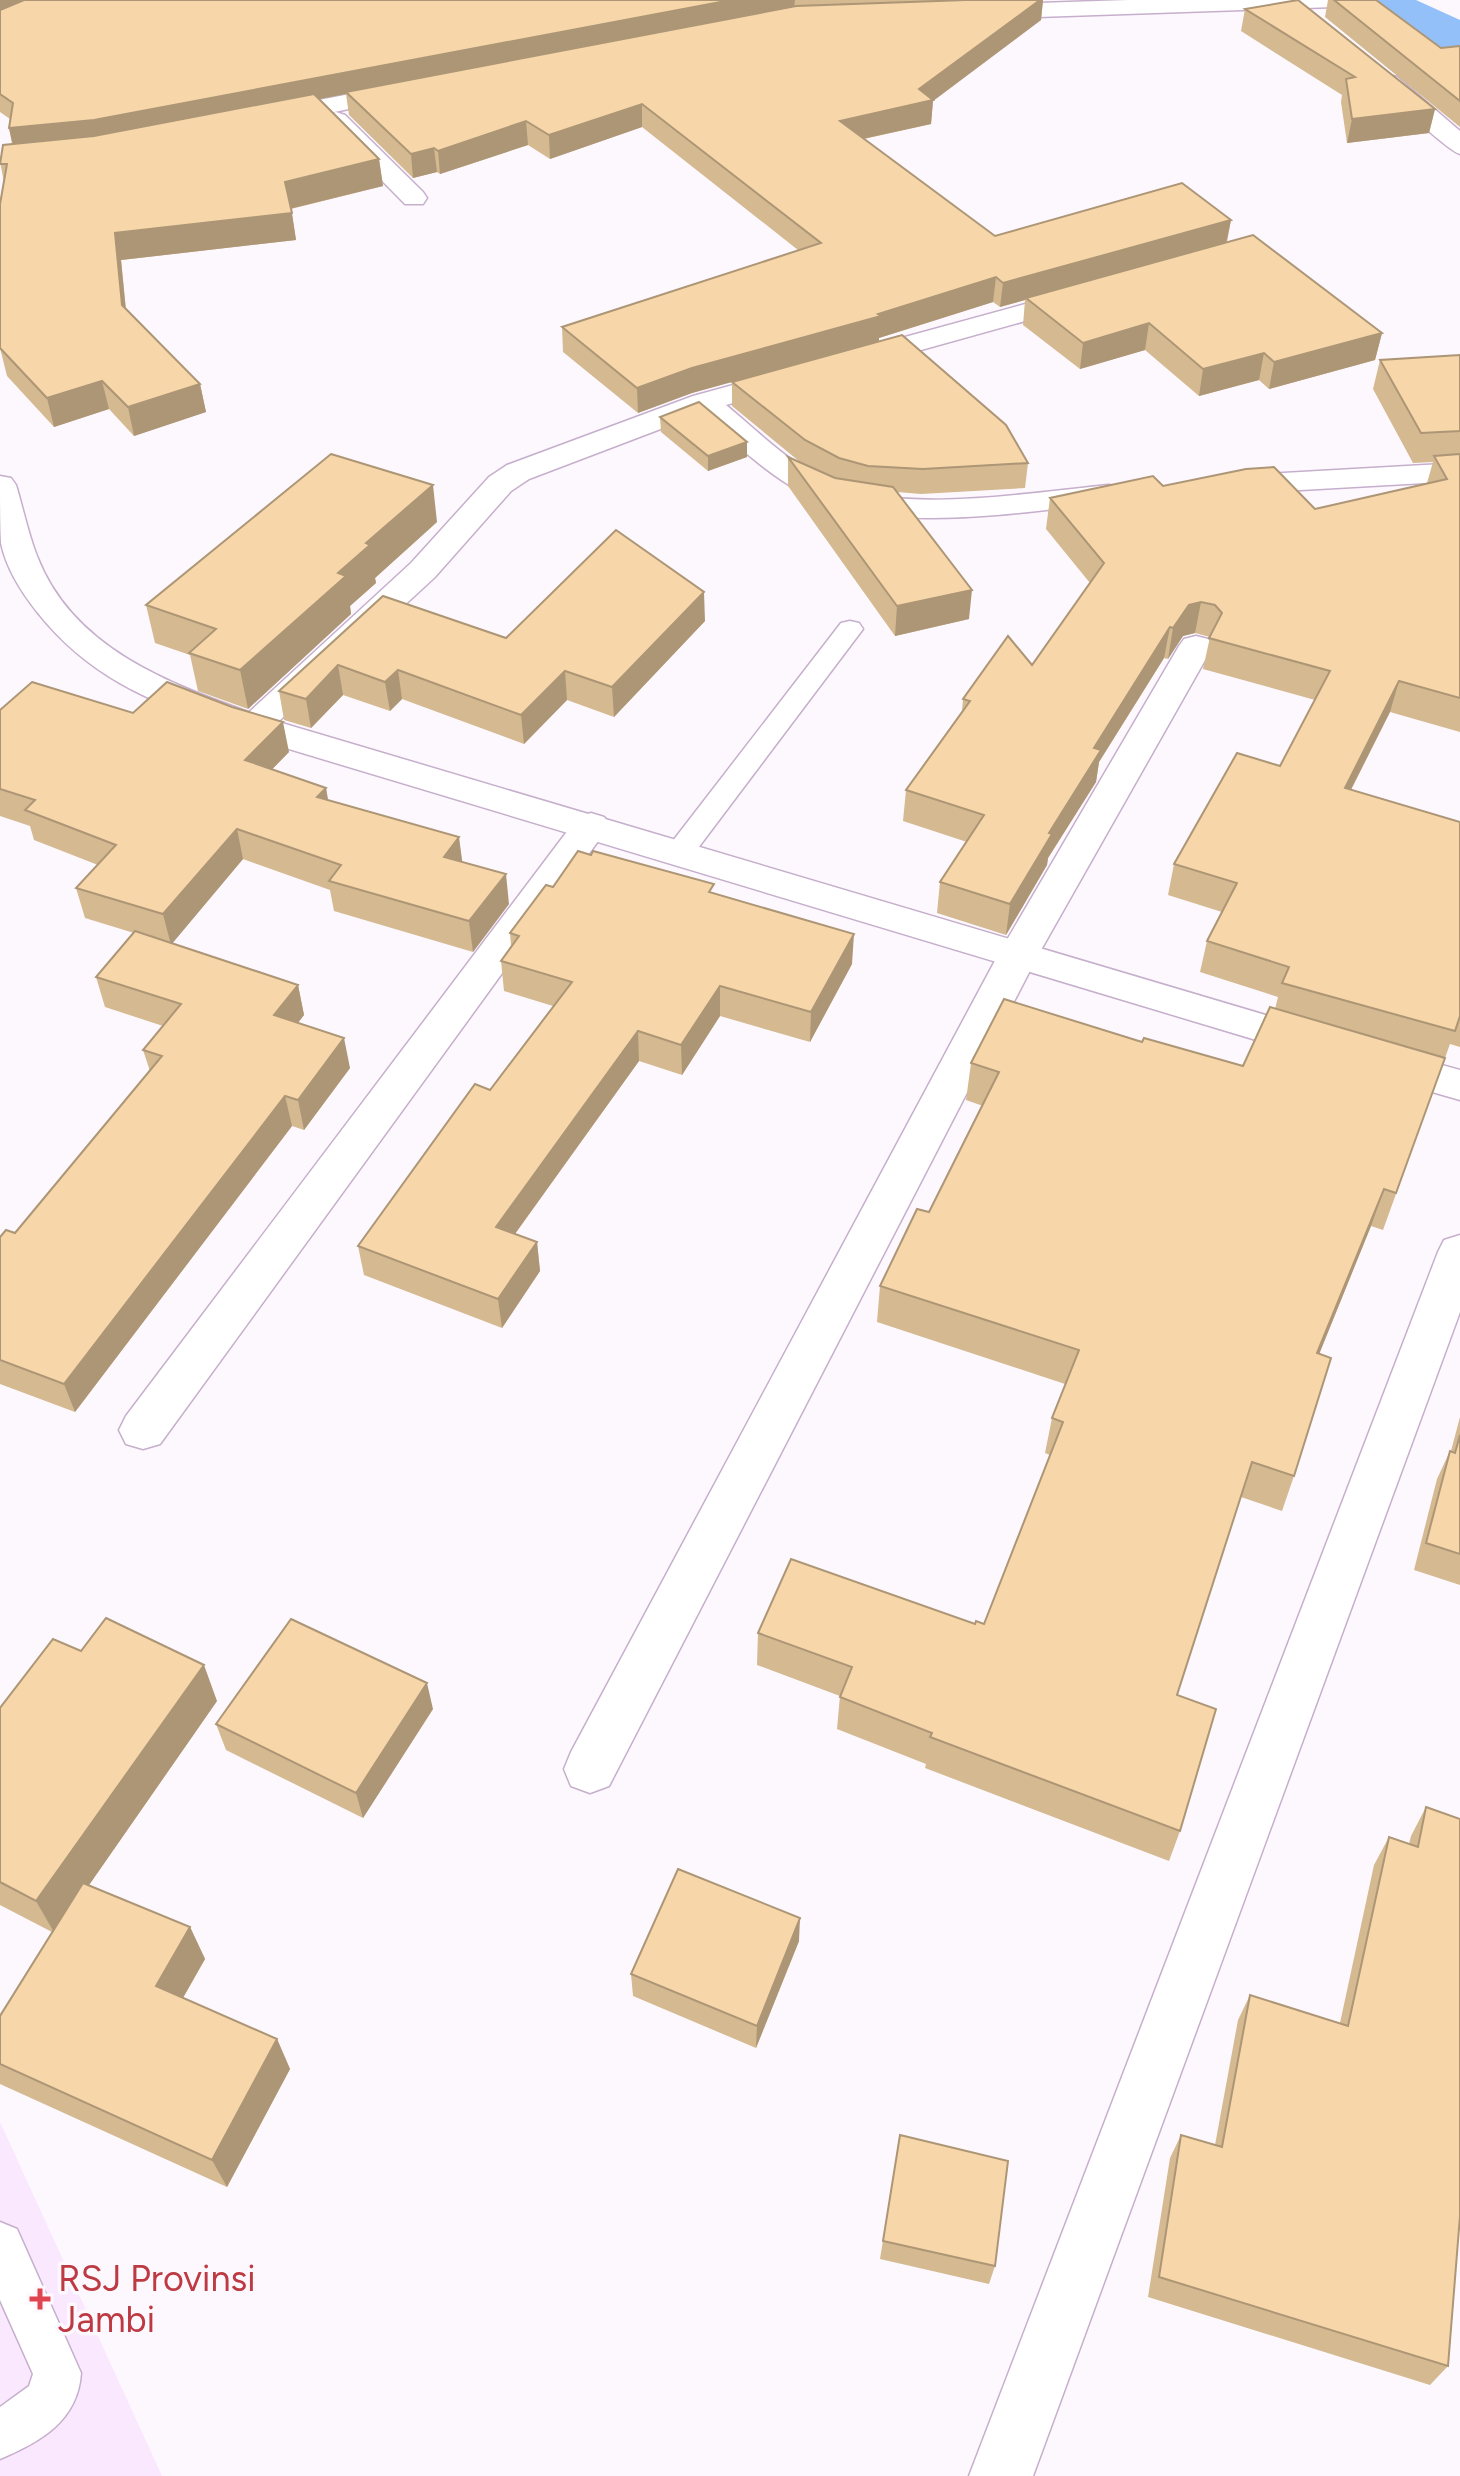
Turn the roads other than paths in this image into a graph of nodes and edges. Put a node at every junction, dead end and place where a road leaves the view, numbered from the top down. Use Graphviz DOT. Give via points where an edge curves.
graph roads {
  1 [pos="1078,5"];
  2 [pos="1312,7"];
  3 [pos="961,13"];
  4 [pos="1363,62"];
  5 [pos="429,86"];
  6 [pos="323,107"];
  7 [pos="248,122"];
  8 [pos="1460,146"];
  9 [pos="414,198"];
  10 [pos="1104,290"];
  11 [pos="704,402"];
  12 [pos="1460,472"];
  13 [pos="0,485"];
  14 [pos="1202,488"];
  15 [pos="1139,492"];
  16 [pos="850,629"];
  17 [pos="1196,646"];
  18 [pos="252,726"];
  19 [pos="591,825"];
  20 [pos="679,853"];
  21 [pos="1017,957"];
  22 [pos="1460,1085"];
  23 [pos="1460,1252"];
  24 [pos="143,1430"];
  25 [pos="590,1769"];
  26 [pos="0,2246"];
  27 [pos="0,2434"];
  28 [pos="1001,2476"];
  1 -- 2 [label="street"];
  1 -- 3 [label="street"];
  4 -- 8 [label="street"];
  5 -- 6 [label="street"];
  6 -- 7 [label="street"];
  6 -- 9 [label="street"];
  10 -- 11 [label="street"];
  11 -- 15 [label="street" via="786,469 845,499 943,506"];
  11 -- 18 [label="street" via="518,472 500,484 423,570"];
  12 -- 14 [label="street"];
  13 -- 18 [label="street" via="21,557 41,595 71,632 111,665 163,693"];
  16 -- 20 [label="lane"];
  17 -- 21 [label="street"];
  18 -- 19 [label="street"];
  19 -- 20 [label="street"];
  19 -- 24 [label="street"];
  20 -- 21 [label="street"];
  21 -- 22 [label="street"];
  21 -- 25 [label="street"];
  23 -- 28 [label="street"];
  26 -- 27 [label="lane" via="57,2373 58,2387 49,2404"];
}
